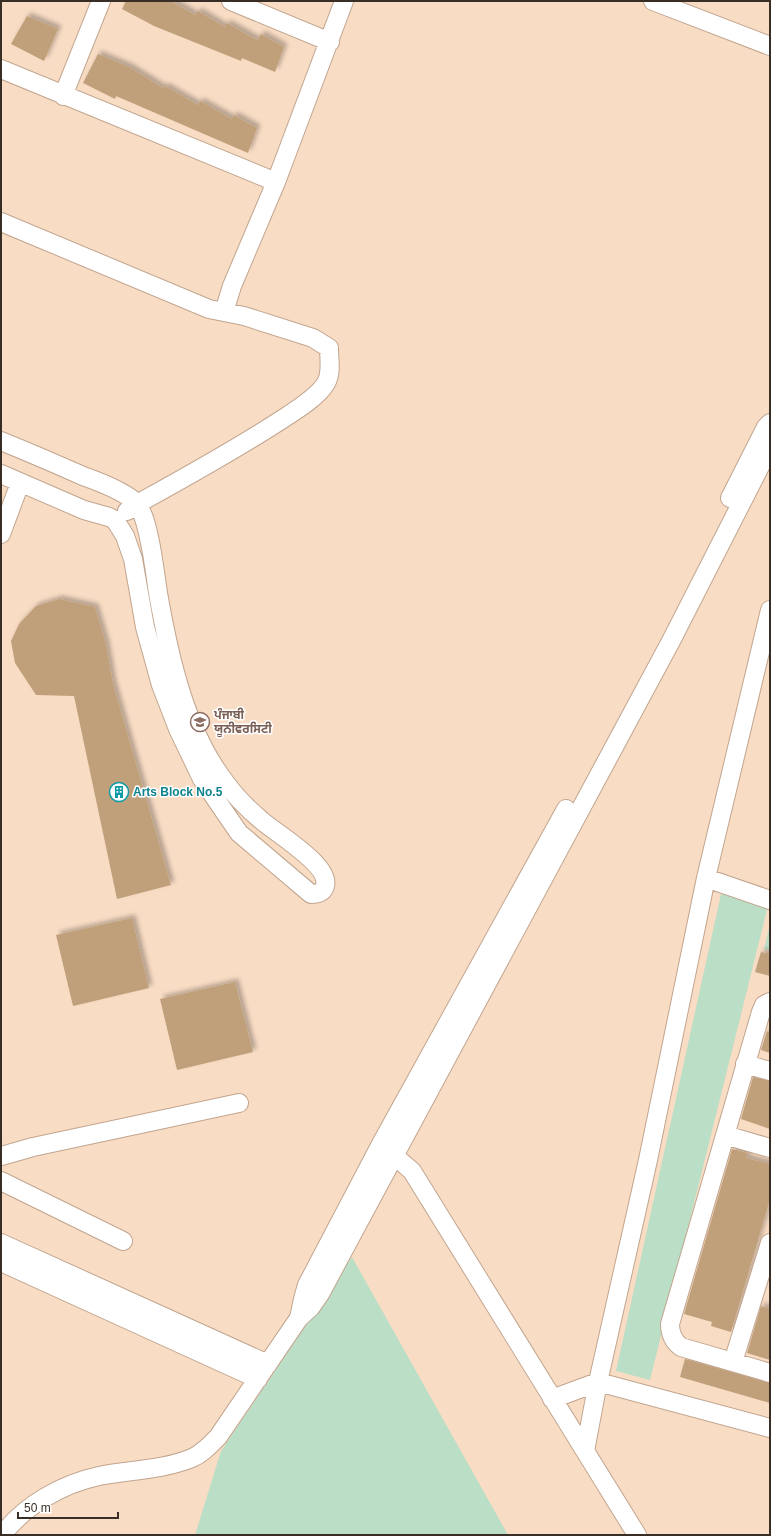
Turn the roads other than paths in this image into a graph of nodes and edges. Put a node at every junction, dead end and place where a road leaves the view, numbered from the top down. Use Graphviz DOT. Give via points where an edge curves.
graph roads {
  1 [pos="101,1"];
  2 [pos="231,1"];
  3 [pos="344,1"];
  4 [pos="653,1"];
  5 [pos="330,42"];
  6 [pos="770,46"];
  7 [pos="1,69"];
  8 [pos="63,96"];
  9 [pos="276,182"];
  10 [pos="1,222"];
  11 [pos="224,312"];
  12 [pos="770,423"];
  13 [pos="1,441"];
  14 [pos="770,447"];
  15 [pos="1,474"];
  16 [pos="20,483"];
  17 [pos="137,504"];
  18 [pos="115,520"];
  19 [pos="720,532"];
  20 [pos="1,534"];
  21 [pos="770,610"];
  22 [pos="706,878"];
  23 [pos="770,900"];
  24 [pos="770,1002"];
  25 [pos="745,1064"];
  26 [pos="770,1071"];
  27 [pos="239,1103"];
  28 [pos="725,1135"];
  29 [pos="770,1148"];
  30 [pos="387,1149"];
  31 [pos="1,1156"];
  32 [pos="1,1180"];
  33 [pos="123,1240"];
  34 [pos="1,1243"];
  35 [pos="770,1243"];
  36 [pos="1,1262"];
  37 [pos="762,1295"];
  38 [pos="733,1362"];
  39 [pos="268,1364"];
  40 [pos="770,1373"];
  41 [pos="258,1379"];
  42 [pos="598,1382"];
  43 [pos="552,1399"];
  44 [pos="770,1428"];
  45 [pos="585,1452"];
  46 [pos="2,1535"];
  47 [pos="637,1535"];
  1 -- 8 [label="street"];
  2 -- 5 [label="street"];
  3 -- 5 [label="street"];
  4 -- 6 [label="street"];
  5 -- 9 [label="street"];
  7 -- 8 [label="street"];
  8 -- 9 [label="street"];
  9 -- 11 [label="street" via="232,286"];
  10 -- 11 [label="street" via="209,309"];
  11 -- 17 [label="street" via="323,342 329,348 330,367 327,383 294,411 246,443"];
  12 -- 19 [label="street"];
  13 -- 17 [label="street" via="111,486"];
  14 -- 19 [label="street"];
  15 -- 16 [label="street"];
  16 -- 18 [label="street"];
  16 -- 20 [label="street"];
  17 -- 18 [label="street"];
  17 -- 18 [label="street" via="150,541 167,644 193,726 224,782 240,800 261,820 314,861 326,883 324,890 318,894 311,894 240,833 202,779 178,729 161,685 145,627 133,559 126,536"];
  19 -- 30 [label="street" via="671,641"];
  21 -- 22 [label="street"];
  22 -- 23 [label="street"];
  22 -- 42 [label="street" via="648,1160"];
  24 -- 25 [label="street" via="764,1005 761,1012"];
  25 -- 26 [label="street"];
  25 -- 28 [label="street"];
  27 -- 31 [label="street" via="40,1145"];
  28 -- 29 [label="street"];
  28 -- 38 [label="street" via="670,1324 670,1332 681,1347"];
  30 -- 39 [label="street" via="320,1294"];
  30 -- 43 [label="street" via="412,1171"];
  32 -- 33 [label="street"];
  34 -- 39 [label="street"];
  35 -- 37 [label="street"];
  36 -- 41 [label="street"];
  37 -- 38 [label="street"];
  38 -- 40 [label="street"];
  39 -- 41 [label="street"];
  41 -- 46 [label="street" via="218,1437 193,1458 73,1484 33,1506"];
  42 -- 43 [label="street"];
  42 -- 44 [label="street"];
  42 -- 45 [label="street"];
  43 -- 45 [label="street"];
  45 -- 47 [label="street"];
}
